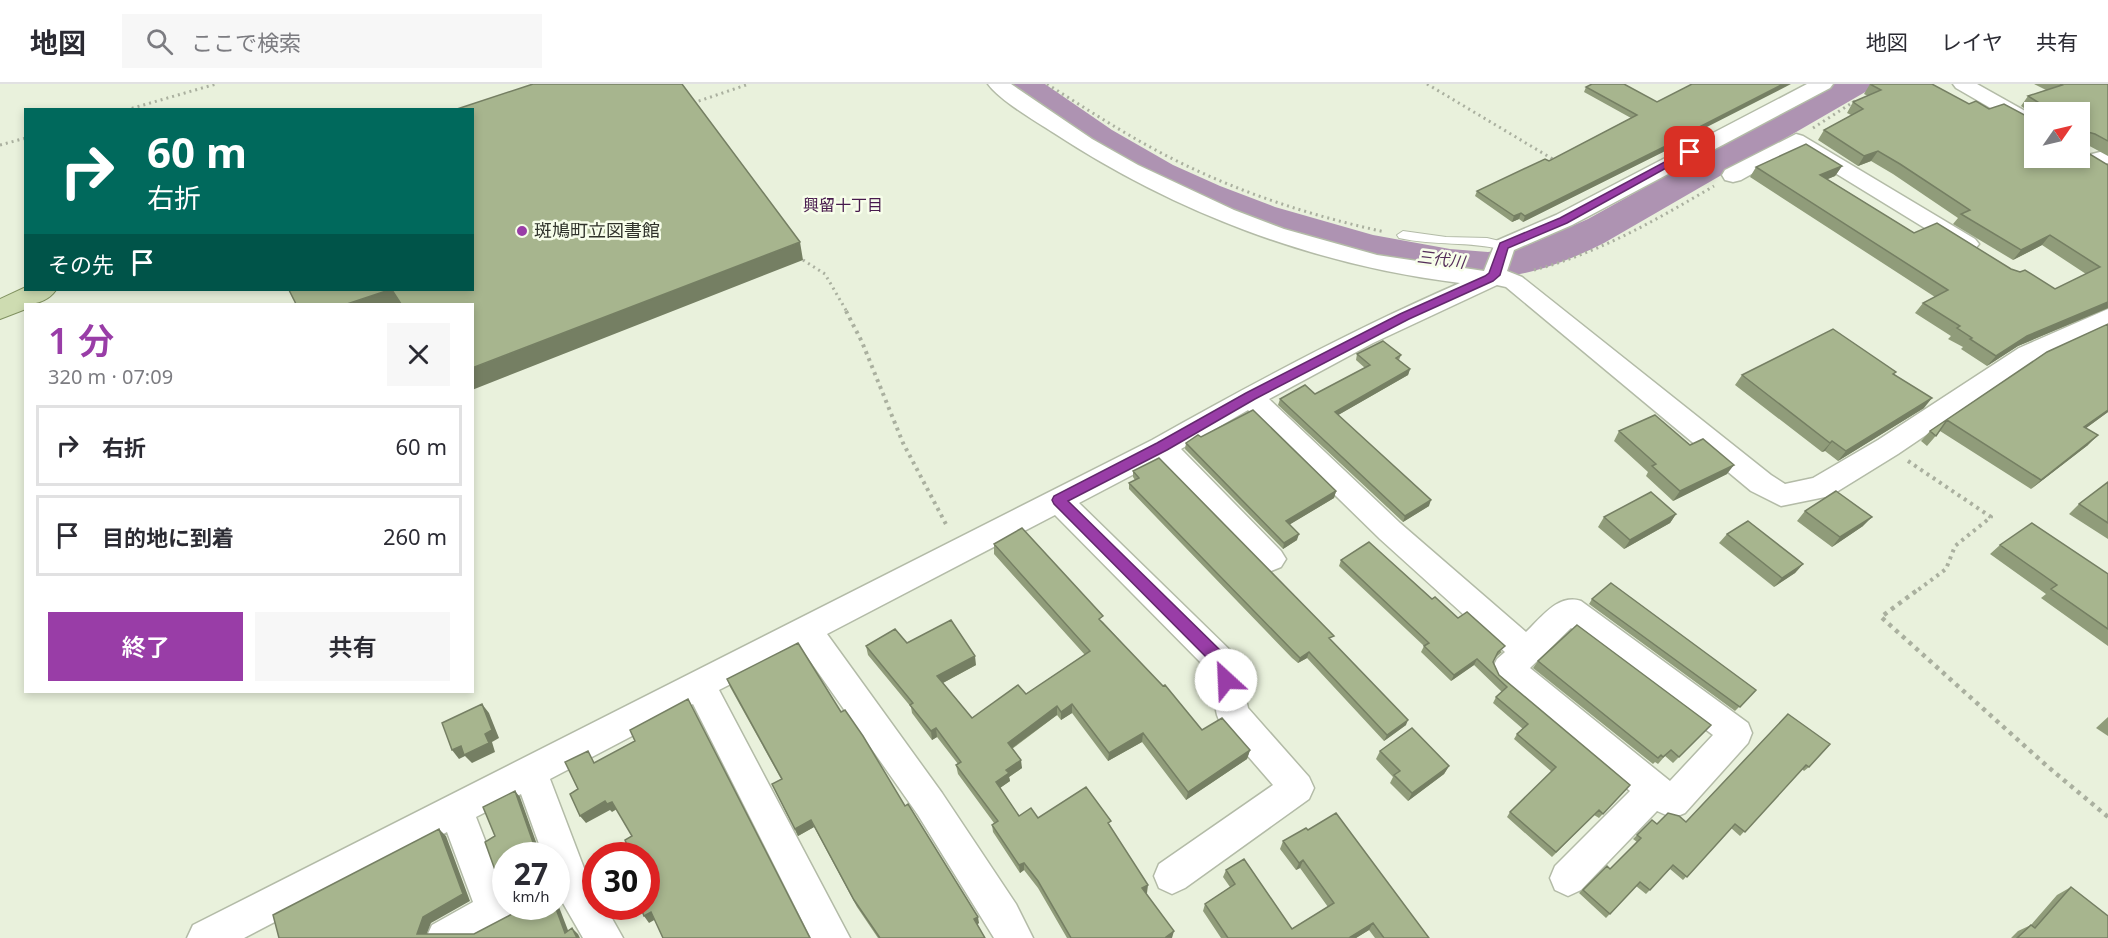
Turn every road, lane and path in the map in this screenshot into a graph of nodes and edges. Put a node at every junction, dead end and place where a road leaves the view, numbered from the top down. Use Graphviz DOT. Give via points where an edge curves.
graph roads {
  1 [pos="216,84"];
  2 [pos="749,84"];
  3 [pos="998,84"];
  4 [pos="1047,84"];
  5 [pos="1428,84"];
  6 [pos="1963,84"];
  7 [pos="1818,85"];
  8 [pos="1858,99"];
  9 [pos="690,104"];
  10 [pos="133,108"];
  11 [pos="2024,119"];
  12 [pos="1753,123"];
  13 [pos="24,139"];
  14 [pos="1788,140"];
  15 [pos="0,145"];
  16 [pos="1561,164"];
  17 [pos="1733,175"];
  18 [pos="1404,235"];
  19 [pos="1504,246"];
  20 [pos="1982,254"];
  21 [pos="804,260"];
  22 [pos="1492,277"];
  23 [pos="40,291"];
  24 [pos="0,310"];
  25 [pos="2108,317"];
  26 [pos="1250,396"];
  27 [pos="1162,447"];
  28 [pos="1888,447"];
  29 [pos="1058,500"];
  30 [pos="960,551"];
  31 [pos="1271,559"];
  32 [pos="806,630"];
  33 [pos="1526,652"];
  34 [pos="700,685"];
  35 [pos="530,771"];
  36 [pos="1654,790"];
  37 [pos="456,810"];
  38 [pos="2108,817"];
  39 [pos="552,842"];
  40 [pos="1172,876"];
  41 [pos="1568,878"];
  42 [pos="570,882"];
  43 [pos="492,890"];
  44 [pos="492,912"];
  45 [pos="243,929"];
  46 [pos="206,938"];
  47 [pos="445,938"];
  48 [pos="604,938"];
  49 [pos="831,938"];
  50 [pos="1014,938"];
  1 -- 10 [label="path"];
  2 -- 9 [label="path"];
  3 -- 22 [label="street" via="1121,166 1269,231 1379,263"];
  4 -- 18 [label="path" via="1173,159 1227,183 1317,216"];
  5 -- 16 [label="path"];
  6 -- 11 [label="street"];
  7 -- 12 [label="street"];
  8 -- 14 [label="path"];
  12 -- 14 [label="street"];
  12 -- 19 [label="street" via="1564,220"];
  13 -- 15 [label="path"];
  14 -- 17 [label="street"];
  14 -- 20 [label="street"];
  17 -- 22 [label="path" via="1651,222 1556,266"];
  18 -- 19 [label="lane" via="1428,240 1485,240"];
  19 -- 22 [label="street"];
  21 -- 30 [label="path" via="825,274 835,288 862,342 903,443"];
  22 -- 26 [label="street" via="1424,306"];
  22 -- 28 [label="street" via="1514,282 1761,483 1781,495 1820,488"];
  23 -- 24 [label="main road"];
  25 -- 28 [label="street" via="2028,354"];
  26 -- 27 [label="street"];
  26 -- 33 [label="street" via="1390,531"];
  27 -- 29 [label="street"];
  27 -- 31 [label="street"];
  28 -- 38 [label="path" via="1992,517 1955,546 1946,569 1881,617"];
  29 -- 30 [label="street"];
  29 -- 40 [label="street" via="1222,663 1233,715 1297,788"];
  30 -- 32 [label="street"];
  32 -- 34 [label="street"];
  32 -- 50 [label="street" via="930,804"];
  33 -- 36 [label="street" via="1508,669"];
  33 -- 36 [label="street" via="1570,610 1736,733 1673,801"];
  34 -- 35 [label="street"];
  34 -- 49 [label="street"];
  35 -- 37 [label="street"];
  35 -- 39 [label="street"];
  36 -- 41 [label="street"];
  37 -- 43 [label="street"];
  37 -- 45 [label="street"];
  42 -- 48 [label="street"];
  44 -- 47 [label="street"];
  45 -- 46 [label="street"];
}
